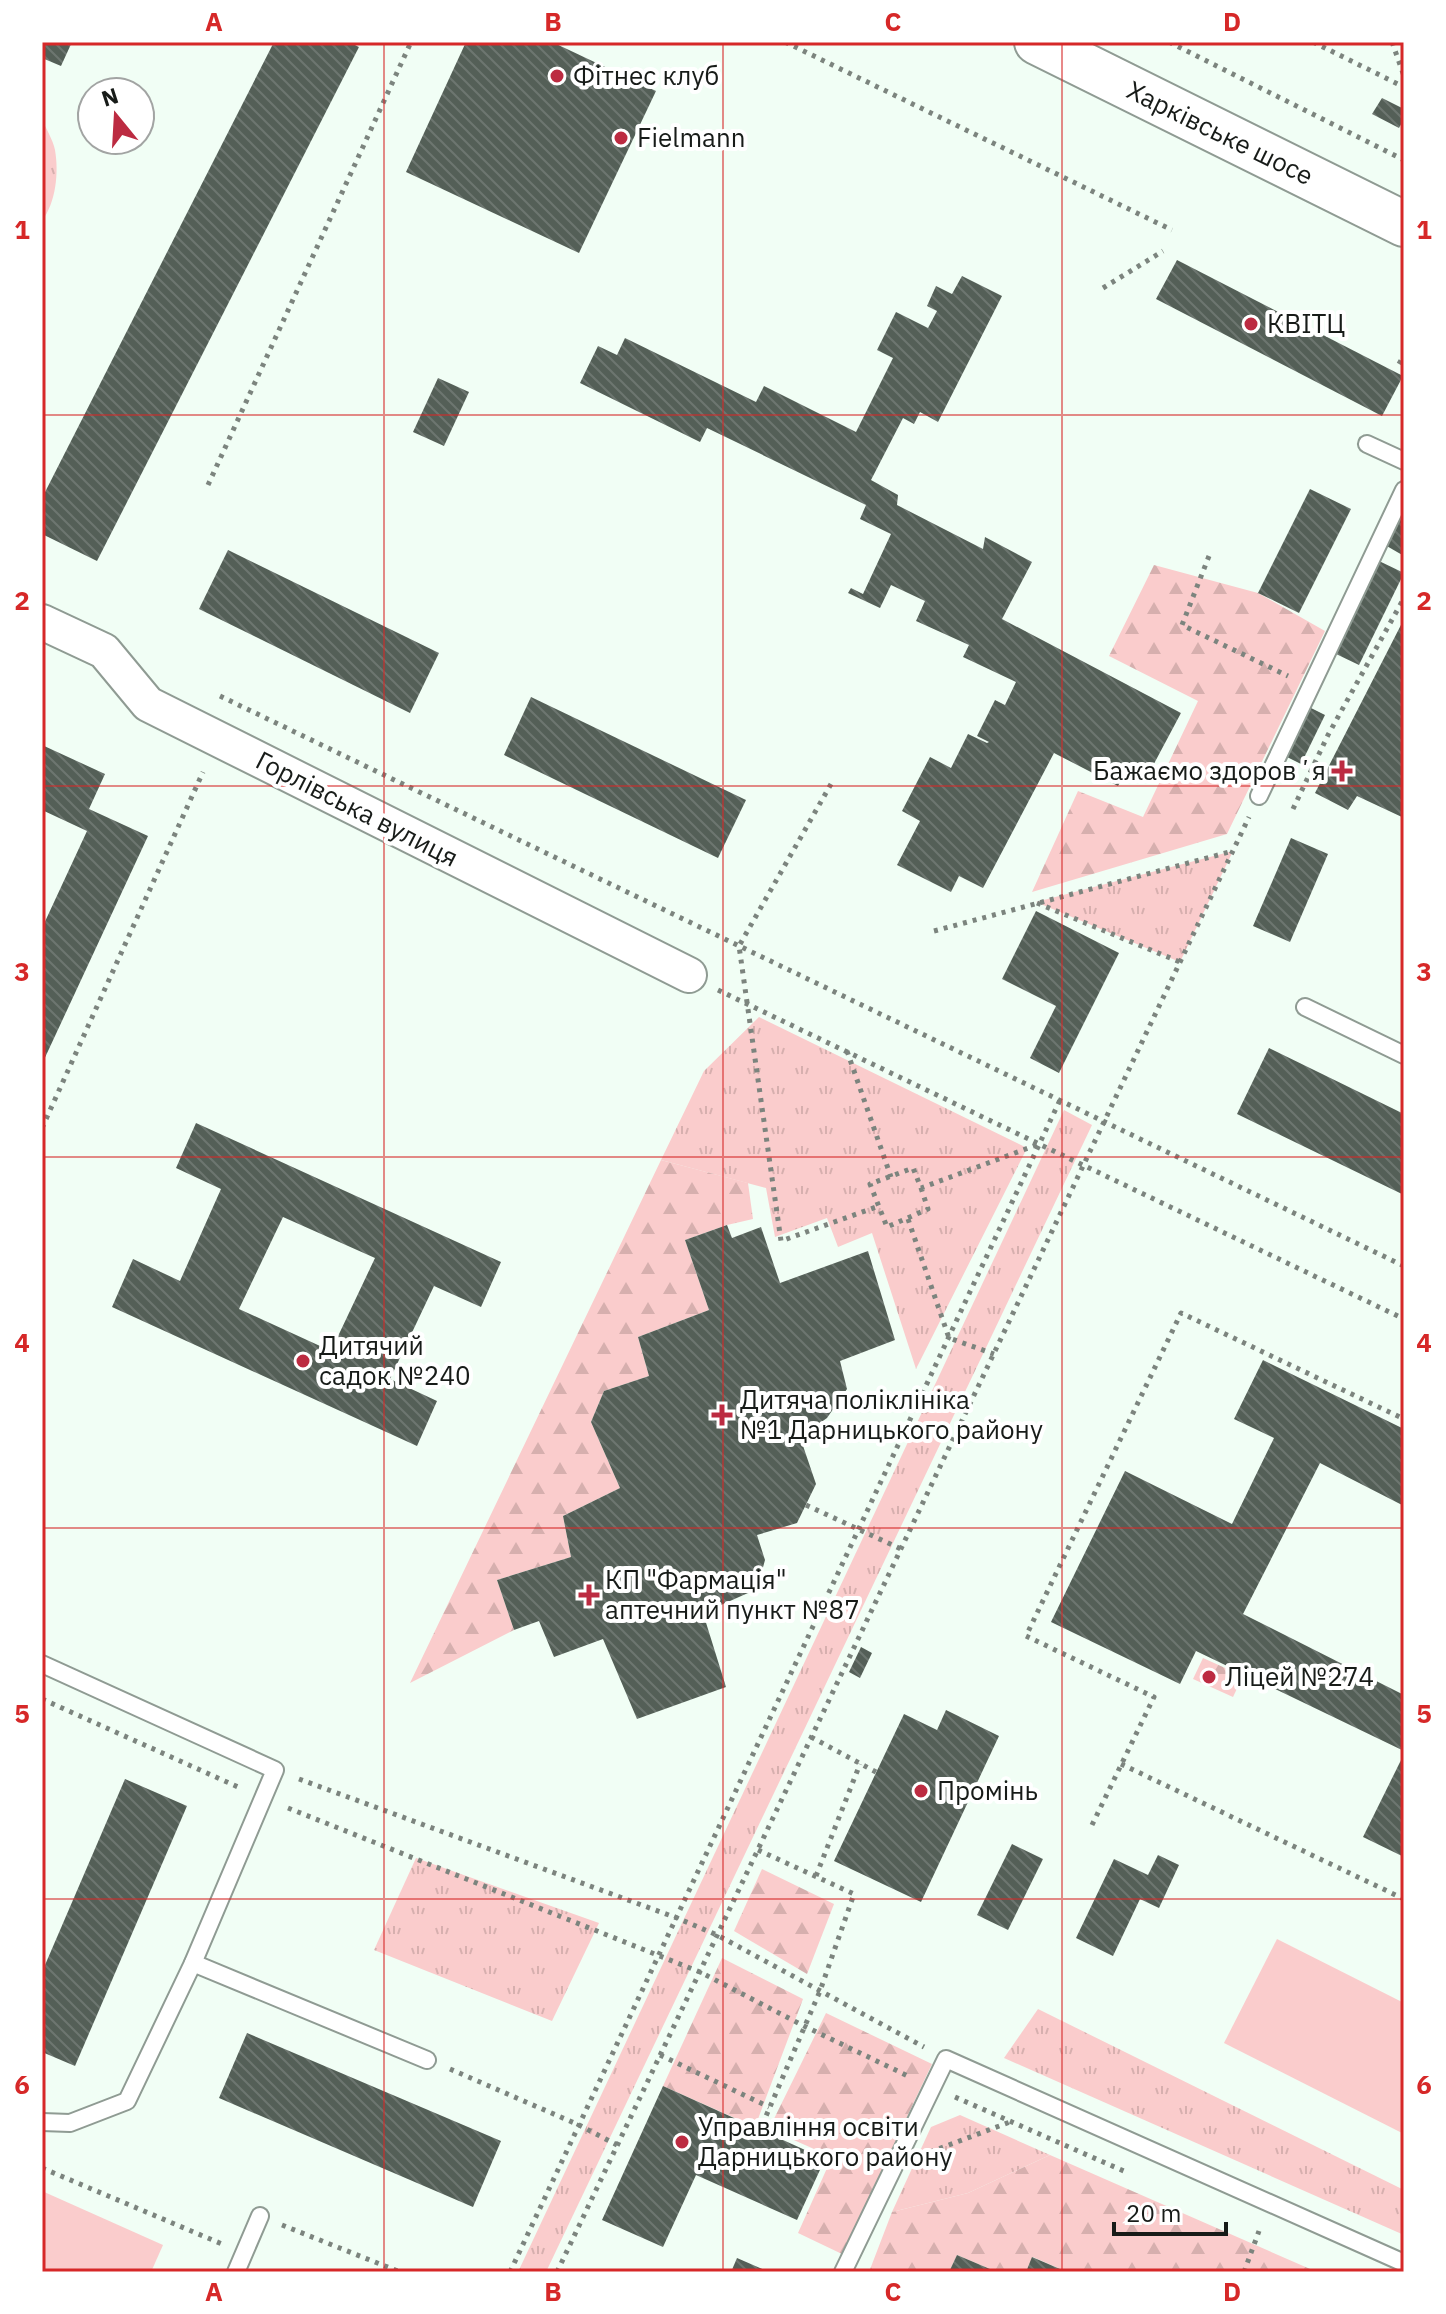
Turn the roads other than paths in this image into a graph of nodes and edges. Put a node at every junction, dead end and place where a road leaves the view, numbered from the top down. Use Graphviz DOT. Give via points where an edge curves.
graph roads {
  1 [pos="1037,42"];
  2 [pos="1404,224"];
  3 [pos="1367,444"];
  4 [pos="1404,461"];
  5 [pos="1404,490"];
  6 [pos="42,622"];
  7 [pos="1259,796"];
  8 [pos="689,975"];
  9 [pos="1305,1007"];
  10 [pos="1404,1055"];
  11 [pos="42,1664"];
  12 [pos="193,1963"];
  13 [pos="427,2060"];
  14 [pos="42,2122"];
  15 [pos="260,2216"];
  16 [pos="1404,2263"];
  17 [pos="236,2272"];
  18 [pos="843,2272"];
  1 -- 2 [label="main road, Харківське шосе"];
  3 -- 4 [label="lane"];
  5 -- 7 [label="lane"];
  6 -- 8 [label="street, Горлівська вулиця" via="104,651 148,704"];
  9 -- 10 [label="lane"];
  11 -- 12 [label="lane" via="275,1770"];
  12 -- 13 [label="lane"];
  12 -- 14 [label="lane" via="127,2101 70,2123"];
  15 -- 17 [label="lane"];
  16 -- 18 [label="lane" via="946,2059"];
}
